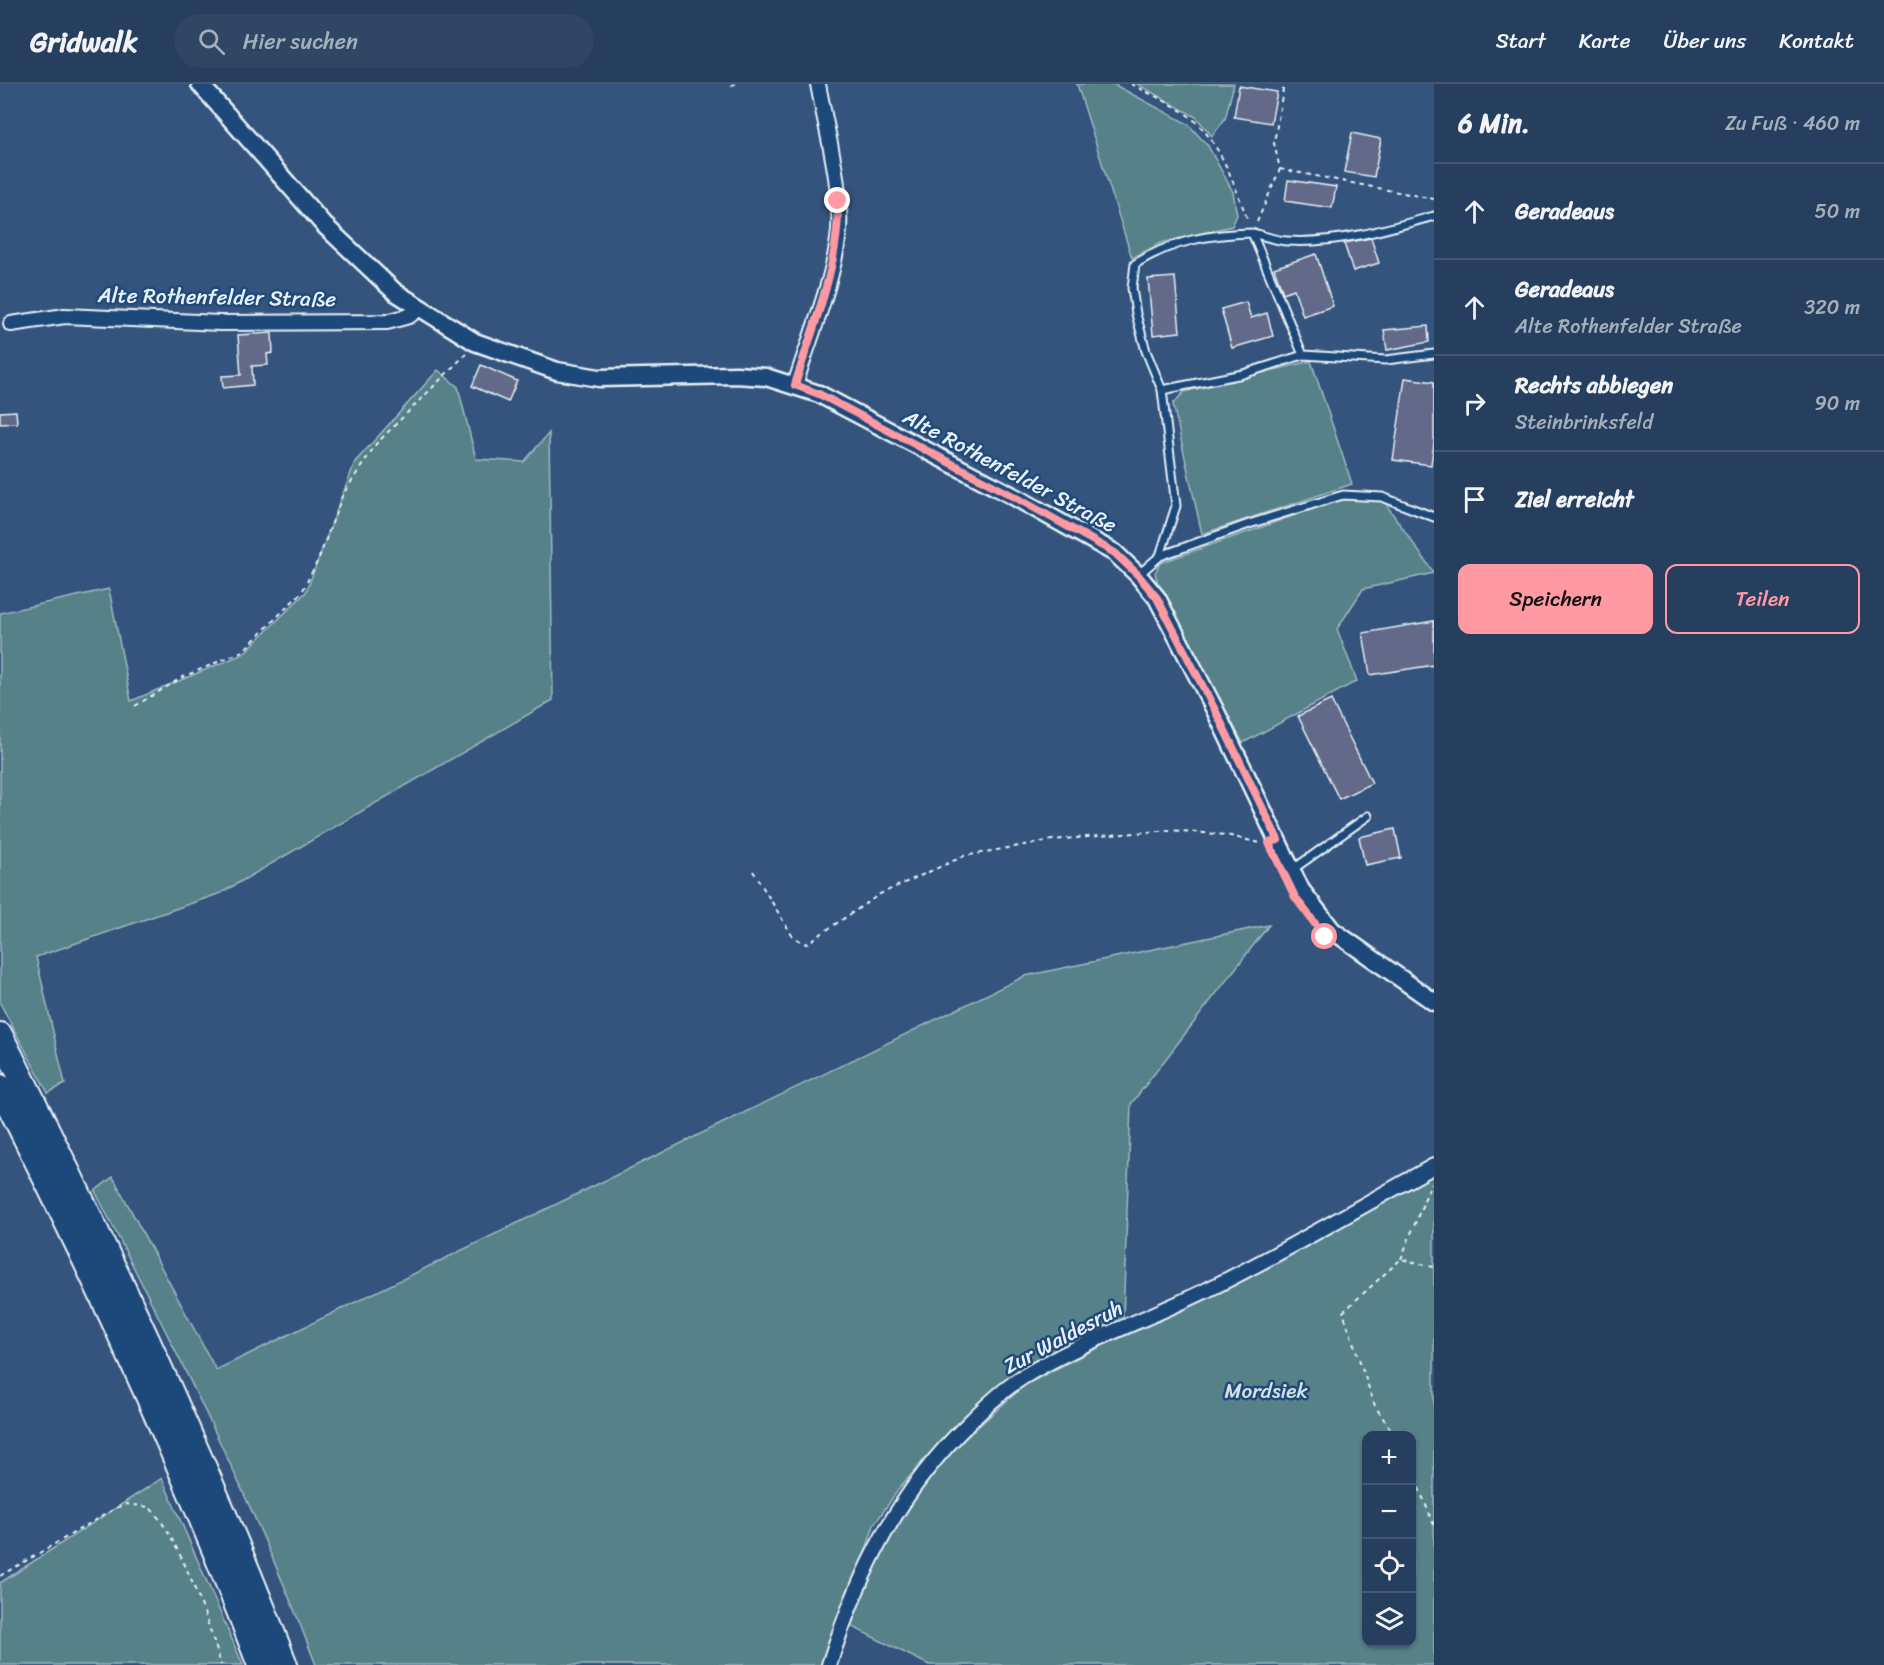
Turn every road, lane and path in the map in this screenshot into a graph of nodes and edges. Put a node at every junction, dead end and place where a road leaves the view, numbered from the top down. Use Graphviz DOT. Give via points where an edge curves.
graph roads {
  1 [pos="200,84"];
  2 [pos="736,84"];
  3 [pos="818,84"];
  4 [pos="1131,84"];
  5 [pos="1284,84"];
  6 [pos="731,85"];
  7 [pos="1280,169"];
  8 [pos="1434,199"];
  9 [pos="1434,216"];
  10 [pos="1252,232"];
  11 [pos="419,309"];
  12 [pos="11,324"];
  13 [pos="475,342"];
  14 [pos="1434,354"];
  15 [pos="1303,355"];
  16 [pos="795,385"];
  17 [pos="1162,390"];
  18 [pos="1434,517"];
  19 [pos="1160,556"];
  20 [pos="1138,575"];
  21 [pos="135,706"];
  22 [pos="1368,816"];
  23 [pos="1278,840"];
  24 [pos="1292,870"];
  25 [pos="753,871"];
  26 [pos="1434,1002"];
  27 [pos="0,1035"];
  28 [pos="0,1086"];
  29 [pos="1434,1166"];
  30 [pos="1434,1176"];
  31 [pos="1401,1259"];
  32 [pos="1434,1267"];
  33 [pos="1392,1431"];
  34 [pos="1416,1481"];
  35 [pos="1434,1525"];
  36 [pos="0,1576"];
  37 [pos="221,1665"];
  38 [pos="260,1665"];
  39 [pos="285,1665"];
  40 [pos="829,1665"];
  1 -- 11 [label="street, Alte Rothenfelder Straße" via="324,225 395,292"];
  2 -- 6 [label="path"];
  3 -- 16 [label="street" via="838,201 839,231"];
  4 -- 10 [label="path" via="1189,116 1211,140 1236,187"];
  5 -- 7 [label="path" via="1274,143"];
  7 -- 8 [label="path"];
  7 -- 10 [label="path"];
  9 -- 10 [label="lane" via="1327,239 1287,241"];
  10 -- 15 [label="lane"];
  10 -- 17 [label="lane" via="1213,234 1175,244 1135,264 1132,288 1136,314"];
  11 -- 12 [label="street, Alte Rothenfelder Straße" via="387,322 220,323 65,316"];
  11 -- 13 [label="street, Alte Rothenfelder Straße"];
  13 -- 16 [label="street, Alte Rothenfelder Straße" via="557,371 599,378 736,375 766,377"];
  13 -- 21 [label="path" via="376,444 342,496 302,592 243,651 183,677"];
  14 -- 15 [label="lane" via="1386,360"];
  15 -- 17 [label="lane" via="1243,375"];
  16 -- 20 [label="street, Alte Rothenfelder Straße" via="1025,502 1115,553"];
  17 -- 19 [label="lane" via="1176,506"];
  18 -- 19 [label="lane" via="1382,497 1343,495"];
  19 -- 20 [label="lane"];
  20 -- 23 [label="street, Alte Rothenfelder Straße" via="1157,598"];
  22 -- 24 [label="lane"];
  23 -- 24 [label="street, Alte Rothenfelder Straße"];
  23 -- 25 [label="path" via="1257,844 1226,835 1170,830 1052,840 964,856 880,894 806,944 793,937"];
  24 -- 26 [label="street, Alte Rothenfelder Straße" via="1301,890 1332,930"];
  27 -- 39 [label="highway" via="143,1328 213,1486"];
  28 -- 38 [label="highway" via="121,1336"];
  29 -- 40 [label="street, Zur Waldesruh" via="1215,1287 1101,1336 1022,1378 981,1411 946,1444 886,1527 843,1622"];
  30 -- 31 [label="path"];
  31 -- 32 [label="path"];
  31 -- 33 [label="path" via="1343,1312 1375,1406"];
  34 -- 35 [label="path"];
  36 -- 37 [label="path" via="116,1508 126,1504 149,1507 168,1531"];
}
